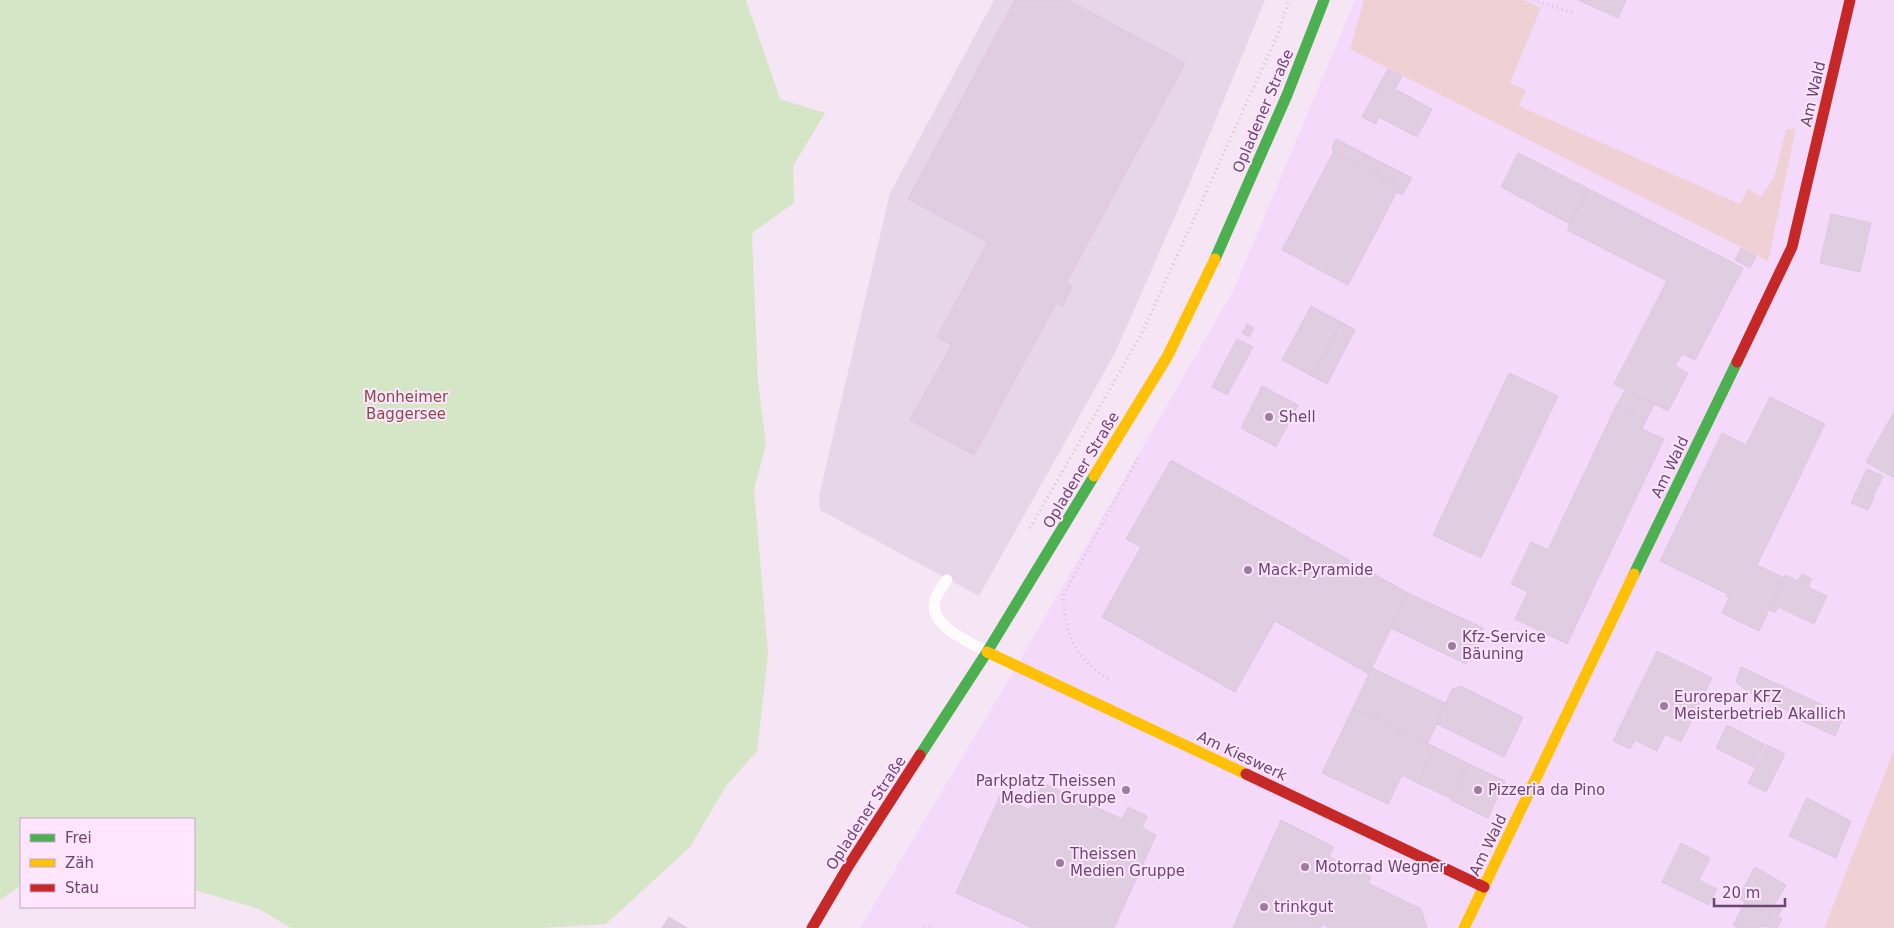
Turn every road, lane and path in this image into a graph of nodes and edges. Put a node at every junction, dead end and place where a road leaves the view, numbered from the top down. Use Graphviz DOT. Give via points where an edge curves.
graph roads {
  1 [pos="1289,0"];
  2 [pos="1324,0"];
  3 [pos="1533,0"];
  4 [pos="1850,0"];
  5 [pos="1573,13"];
  6 [pos="1144,448"];
  7 [pos="1026,536"];
  8 [pos="947,580"];
  9 [pos="987,652"];
  10 [pos="1114,682"];
  11 [pos="1484,887"];
  12 [pos="934,925"];
  13 [pos="812,928"];
  14 [pos="924,928"];
  15 [pos="1464,928"];
  1 -- 7 [label="path" via="1278,34 1142,333"];
  2 -- 9 [label="street, Opladener Straße" via="1287,95 1224,239 1167,357"];
  3 -- 5 [label="path"];
  4 -- 11 [label="street, Am Wald" via="1792,247"];
  6 -- 10 [label="path" via="1064,596 1065,622 1073,645 1087,662"];
  8 -- 9 [label="lane" via="935,598 938,620"];
  9 -- 11 [label="street, Am Kieswerk"];
  9 -- 13 [label="street, Opladener Straße"];
  11 -- 15 [label="street, Am Wald"];
  12 -- 14 [label="path"];
}
